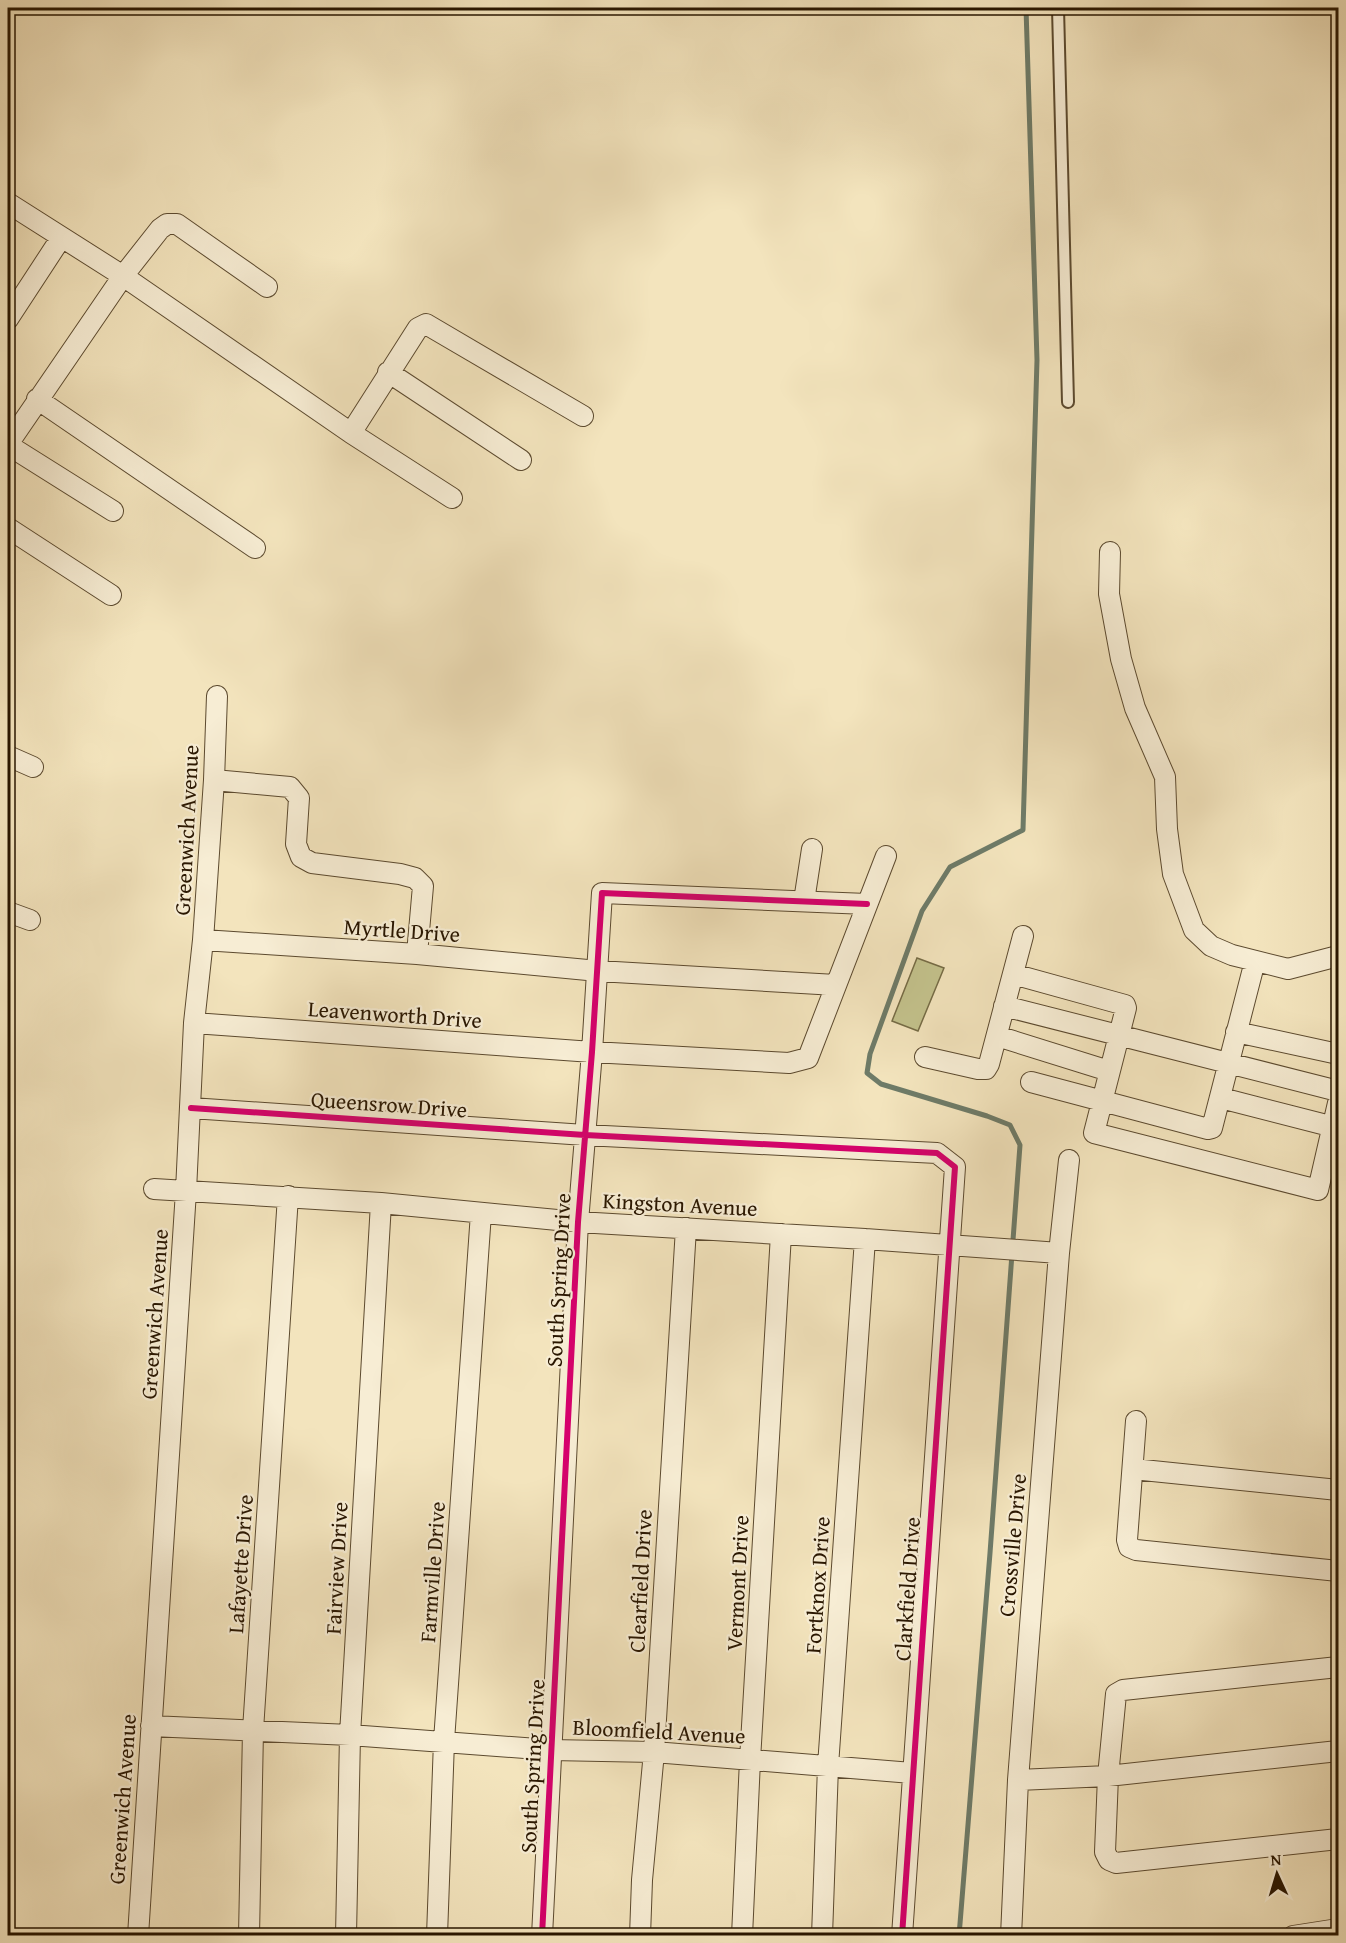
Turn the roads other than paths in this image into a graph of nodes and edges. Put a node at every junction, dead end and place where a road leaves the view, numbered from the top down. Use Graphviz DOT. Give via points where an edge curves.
graph roads {
  1 [pos="1058,8"];
  2 [pos="8,203"];
  3 [pos="61,238"];
  4 [pos="123,276"];
  5 [pos="267,287"];
  6 [pos="10,309"];
  7 [pos="388,372"];
  8 [pos="37,399"];
  9 [pos="1068,402"];
  10 [pos="583,416"];
  11 [pos="351,433"];
  12 [pos="8,445"];
  13 [pos="521,460"];
  14 [pos="452,498"];
  15 [pos="113,511"];
  16 [pos="8,528"];
  17 [pos="255,548"];
  18 [pos="1110,552"];
  19 [pos="111,594"];
  20 [pos="217,696"];
  21 [pos="8,756"];
  22 [pos="33,767"];
  23 [pos="214,780"];
  24 [pos="812,849"];
  25 [pos="886,856"];
  26 [pos="804,901"];
  27 [pos="867,904"];
  28 [pos="8,912"];
  29 [pos="30,920"];
  30 [pos="1023,936"];
  31 [pos="203,940"];
  32 [pos="417,954"];
  33 [pos="1338,956"];
  34 [pos="1254,961"];
  35 [pos="598,970"];
  36 [pos="1013,974"];
  37 [pos="836,985"];
  38 [pos="1004,1006"];
  39 [pos="194,1023"];
  40 [pos="1236,1032"];
  41 [pos="1119,1035"];
  42 [pos="997,1036"];
  43 [pos="592,1052"];
  44 [pos="1338,1054"];
  45 [pos="925,1057"];
  46 [pos="1230,1065"];
  47 [pos="1109,1071"];
  48 [pos="1031,1082"];
  49 [pos="1338,1091"];
  50 [pos="1221,1098"];
  51 [pos="1102,1101"];
  52 [pos="1338,1103"];
  53 [pos="191,1108"];
  54 [pos="1334,1127"];
  55 [pos="585,1135"];
  56 [pos="1069,1160"];
  57 [pos="154,1189"];
  58 [pos="186,1191"];
  59 [pos="288,1196"];
  60 [pos="381,1203"];
  61 [pos="481,1213"];
  62 [pos="578,1222"];
  63 [pos="686,1228"];
  64 [pos="781,1234"];
  65 [pos="865,1239"];
  66 [pos="950,1244"];
  67 [pos="1059,1253"];
  68 [pos="1136,1421"];
  69 [pos="1133,1469"];
  70 [pos="1338,1490"];
  71 [pos="1338,1571"];
  72 [pos="1338,1666"];
  73 [pos="151,1726"];
  74 [pos="253,1730"];
  75 [pos="350,1735"];
  76 [pos="444,1741"];
  77 [pos="551,1750"];
  78 [pos="1338,1751"];
  79 [pos="654,1752"];
  80 [pos="750,1760"];
  81 [pos="828,1766"];
  82 [pos="912,1773"];
  83 [pos="1108,1776"];
  84 [pos="1018,1780"];
  85 [pos="1338,1839"];
  86 [pos="1338,1929"];
  87 [pos="138,1935"];
  88 [pos="249,1935"];
  89 [pos="346,1935"];
  90 [pos="437,1935"];
  91 [pos="542,1935"];
  92 [pos="640,1935"];
  93 [pos="742,1935"];
  94 [pos="822,1935"];
  95 [pos="902,1935"];
  96 [pos="1011,1935"];
  97 [pos="1293,1935"];
  1 -- 9 [label="lane"];
  2 -- 3 [label="street"];
  3 -- 4 [label="street"];
  3 -- 6 [label="street"];
  4 -- 5 [label="street" via="160,229 177,224"];
  4 -- 8 [label="street"];
  4 -- 11 [label="street"];
  7 -- 10 [label="street" via="418,328 426,324"];
  7 -- 11 [label="street"];
  7 -- 13 [label="street"];
  8 -- 12 [label="street"];
  8 -- 17 [label="street"];
  11 -- 14 [label="street"];
  12 -- 15 [label="street"];
  16 -- 19 [label="street"];
  18 -- 34 [label="street" via="1109,594 1121,659 1136,708 1165,777 1173,874 1194,930 1211,946"];
  20 -- 23 [label="street, Greenwich Avenue"];
  21 -- 22 [label="street"];
  23 -- 31 [label="street, Greenwich Avenue"];
  23 -- 32 [label="street" via="290,787 299,798 296,844 301,857 312,863 415,878 423,886"];
  24 -- 26 [label="street"];
  25 -- 27 [label="street"];
  26 -- 27 [label="street, South Spring Drive"];
  26 -- 35 [label="street, South Spring Drive" via="602,893"];
  27 -- 37 [label="street"];
  28 -- 29 [label="street"];
  30 -- 36 [label="street"];
  31 -- 32 [label="street, Myrtle Drive"];
  31 -- 39 [label="street, Greenwich Avenue"];
  32 -- 35 [label="street, Myrtle Drive"];
  33 -- 34 [label="street" via="1288,969"];
  34 -- 40 [label="street"];
  35 -- 37 [label="street, Myrtle Drive"];
  35 -- 43 [label="street, South Spring Drive"];
  36 -- 38 [label="street"];
  36 -- 41 [label="street" via="1122,1003 1126,1008"];
  37 -- 43 [label="street, Leavenworth Drive" via="808,1058 789,1063"];
  38 -- 41 [label="street"];
  38 -- 42 [label="street"];
  39 -- 43 [label="street, Leavenworth Drive"];
  39 -- 53 [label="street, Greenwich Avenue"];
  40 -- 44 [label="street"];
  40 -- 46 [label="street"];
  41 -- 46 [label="street"];
  41 -- 47 [label="street"];
  42 -- 45 [label="street" via="986,1069"];
  42 -- 47 [label="street"];
  43 -- 55 [label="street, South Spring Drive"];
  46 -- 49 [label="street"];
  46 -- 50 [label="street"];
  47 -- 51 [label="street"];
  48 -- 51 [label="street"];
  50 -- 51 [label="street" via="1214,1125 1208,1129"];
  50 -- 54 [label="street"];
  51 -- 54 [label="street" via="1094,1133 1318,1190"];
  52 -- 54 [label="street"];
  53 -- 55 [label="street, Queensrow Drive"];
  53 -- 58 [label="street, Greenwich Avenue"];
  55 -- 62 [label="street, South Spring Drive"];
  55 -- 66 [label="street, Queensrow Drive" via="937,1153 956,1167"];
  56 -- 67 [label="street, Crossville Drive"];
  57 -- 58 [label="street, Kingston Avenue"];
  58 -- 59 [label="street, Kingston Avenue"];
  58 -- 73 [label="street, Greenwich Avenue"];
  59 -- 60 [label="street, Kingston Avenue"];
  59 -- 74 [label="street, Lafayette Drive"];
  60 -- 61 [label="street, Kingston Avenue"];
  60 -- 75 [label="street, Fairview Drive"];
  61 -- 62 [label="street, Kingston Avenue"];
  61 -- 76 [label="street, Farmville Drive"];
  62 -- 63 [label="street, Kingston Avenue"];
  62 -- 77 [label="street, South Spring Drive"];
  63 -- 64 [label="street, Kingston Avenue"];
  63 -- 79 [label="street, Clearfield Drive"];
  64 -- 65 [label="street, Kingston Avenue"];
  64 -- 80 [label="street, Vermont Drive"];
  65 -- 66 [label="street, Kingston Avenue"];
  65 -- 81 [label="street, Fortknox Drive"];
  66 -- 67 [label="street, Kingston Avenue"];
  66 -- 82 [label="street, Clarkfield Drive"];
  67 -- 84 [label="street, Crossville Drive"];
  68 -- 69 [label="street"];
  69 -- 70 [label="street"];
  69 -- 71 [label="street" via="1129,1547"];
  72 -- 83 [label="street" via="1123,1690 1114,1700"];
  73 -- 74 [label="street, Bloomfield Avenue"];
  73 -- 87 [label="street, Greenwich Avenue"];
  74 -- 75 [label="street, Bloomfield Avenue"];
  74 -- 88 [label="street, Lafayette Drive"];
  75 -- 76 [label="street, Bloomfield Avenue"];
  75 -- 89 [label="street, Fairview Drive"];
  76 -- 77 [label="street, Bloomfield Avenue"];
  76 -- 90 [label="street, Farmville Drive"];
  77 -- 79 [label="street, Bloomfield Avenue"];
  77 -- 91 [label="street, South Spring Drive"];
  78 -- 83 [label="street"];
  79 -- 80 [label="street, Bloomfield Avenue"];
  79 -- 92 [label="street, Clearfield Drive"];
  80 -- 81 [label="street, Bloomfield Avenue"];
  80 -- 93 [label="street, Vermont Drive"];
  81 -- 82 [label="street, Bloomfield Avenue"];
  81 -- 94 [label="street, Fortknox Drive"];
  82 -- 95 [label="street, Clarkfield Drive"];
  83 -- 84 [label="street"];
  83 -- 85 [label="street" via="1105,1852 1116,1863"];
  84 -- 96 [label="street, Crossville Drive"];
  86 -- 97 [label="street"];
}
